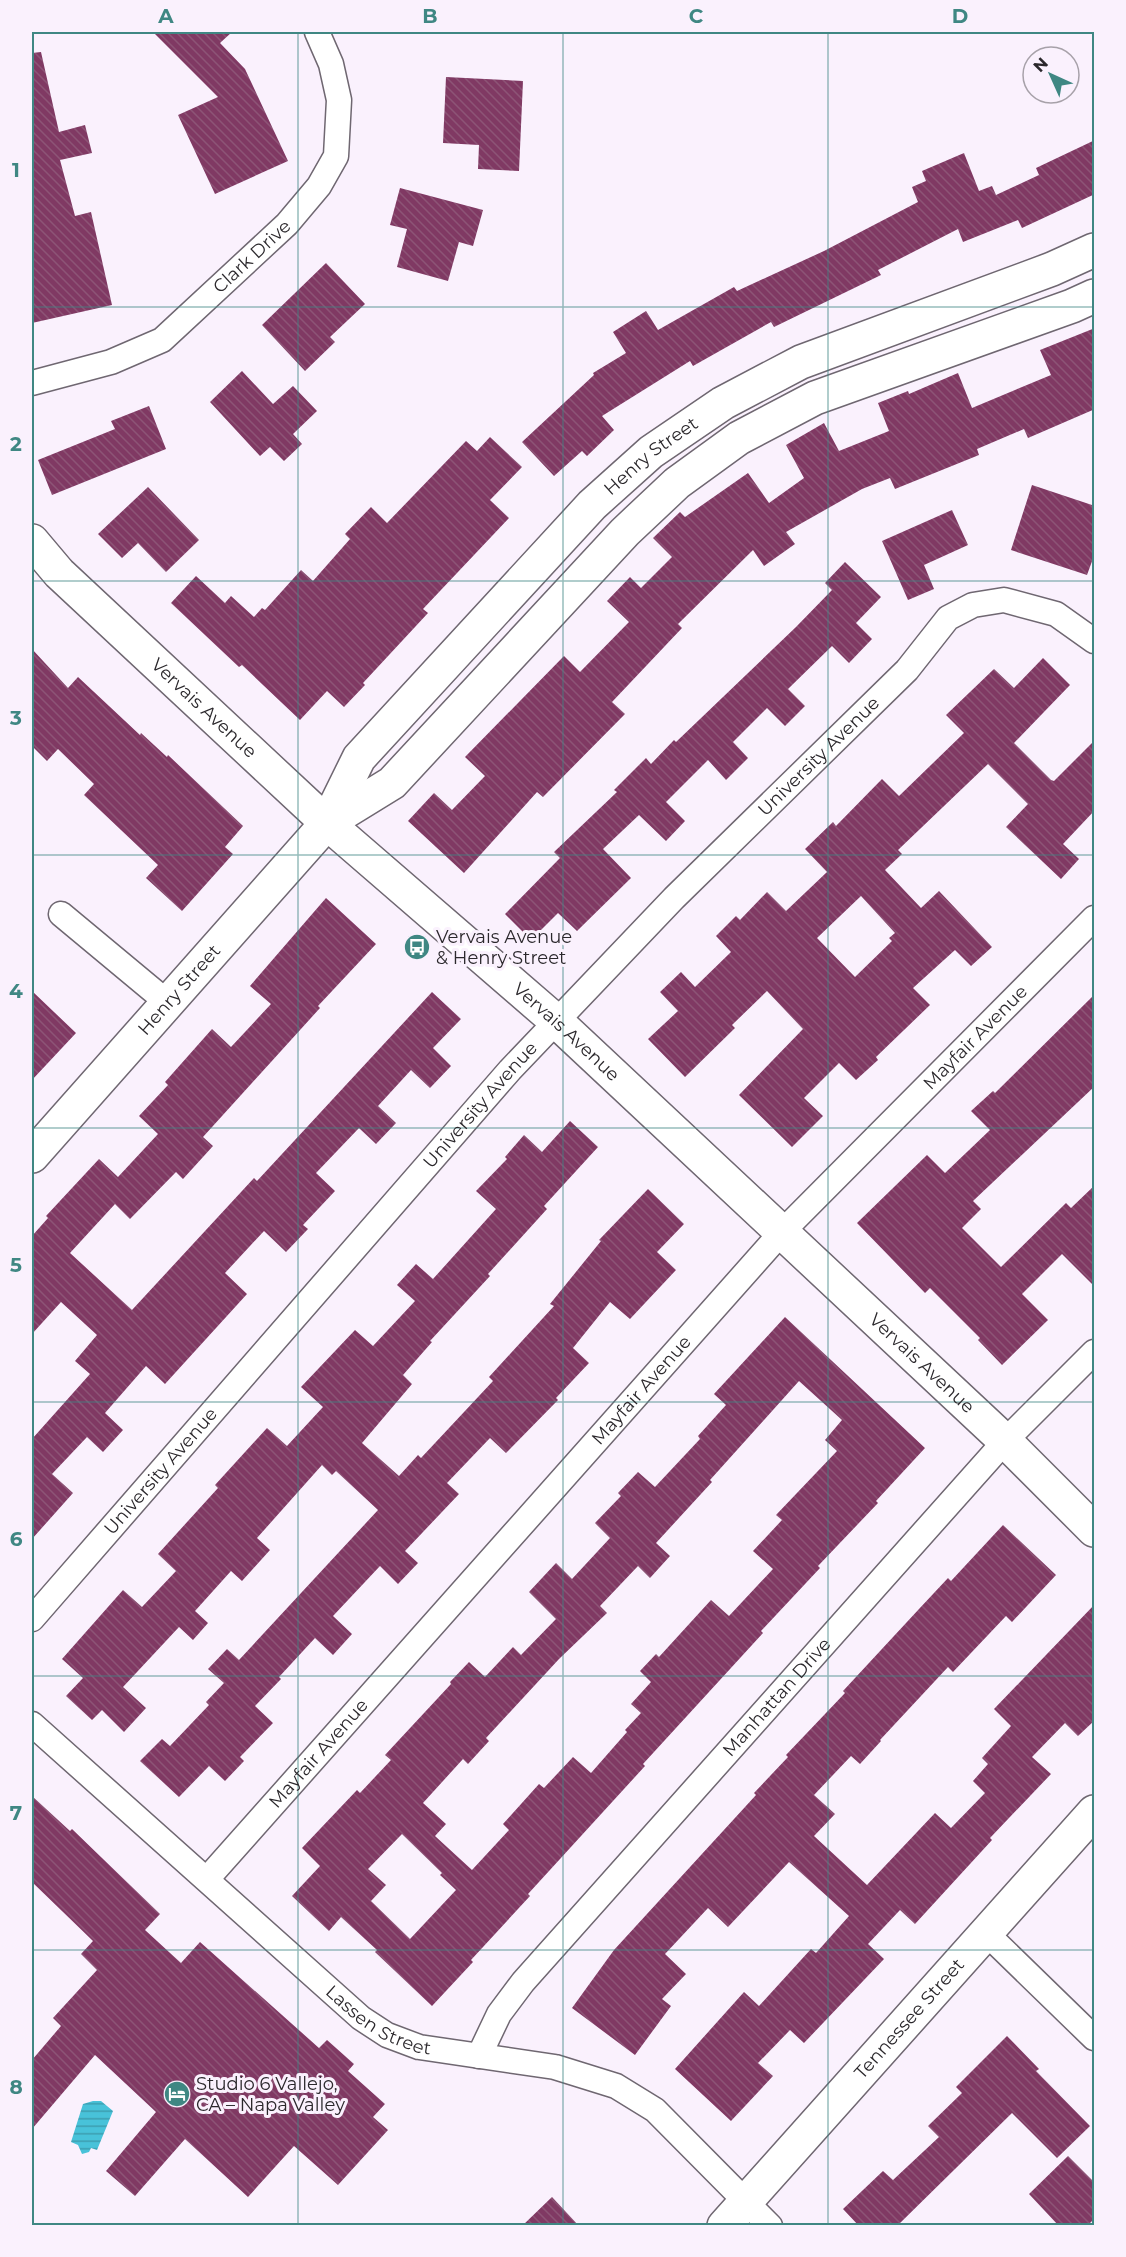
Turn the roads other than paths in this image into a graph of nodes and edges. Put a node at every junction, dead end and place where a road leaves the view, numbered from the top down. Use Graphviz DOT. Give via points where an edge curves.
graph roads {
  1 [pos="317,32"];
  2 [pos="1095,249"];
  3 [pos="1095,296"];
  4 [pos="32,383"];
  5 [pos="32,541"];
  6 [pos="1095,641"];
  7 [pos="327,823"];
  8 [pos="61,914"];
  9 [pos="1095,918"];
  10 [pos="168,1003"];
  11 [pos="556,1021"];
  12 [pos="32,1156"];
  13 [pos="781,1233"];
  14 [pos="1095,1352"];
  15 [pos="1005,1442"];
  16 [pos="1095,1530"];
  17 [pos="32,1618"];
  18 [pos="32,1724"];
  19 [pos="1095,1812"];
  20 [pos="207,1879"];
  21 [pos="985,1932"];
  22 [pos="1095,2038"];
  23 [pos="479,2056"];
  24 [pos="747,2202"];
  25 [pos="724,2226"];
  26 [pos="770,2226"];
  1 -- 4 [label="street, Clark Drive" via="331,64 339,100 336,156 319,186 287,224 162,340 111,362"];
  2 -- 7 [label="street, Henry Street" via="1052,269 801,362 723,403 651,452 592,505 359,758"];
  3 -- 7 [label="street, Henry Street" via="815,398 739,438 677,483 625,532 392,783"];
  5 -- 7 [label="street, Vervais Avenue" via="59,573"];
  6 -- 11 [label="street, University Avenue" via="1056,614 1004,600 973,605 948,618 907,670 674,898"];
  7 -- 10 [label="street, Henry Street"];
  7 -- 11 [label="street, Vervais Avenue"];
  8 -- 10 [label="street"];
  9 -- 13 [label="street, Mayfair Avenue"];
  10 -- 12 [label="street, Henry Street"];
  11 -- 13 [label="street, Vervais Avenue"];
  11 -- 17 [label="street, University Avenue"];
  13 -- 15 [label="street, Vervais Avenue"];
  13 -- 20 [label="street, Mayfair Avenue"];
  14 -- 15 [label="street, Manhattan Drive"];
  15 -- 16 [label="street, Vervais Avenue"];
  15 -- 23 [label="street, Manhattan Drive" via="523,1982 500,2014"];
  18 -- 20 [label="street, Lassen Street"];
  19 -- 21 [label="street, Tennessee Street"];
  20 -- 23 [label="street, Lassen Street" via="361,2018 387,2035 419,2047"];
  21 -- 22 [label="street"];
  21 -- 24 [label="street, Tennessee Street"];
  23 -- 24 [label="street, Lassen Street" via="555,2067 616,2086 655,2110"];
  24 -- 25 [label="street, Tennessee Street"];
  24 -- 26 [label="street, Lassen Street"];
}
